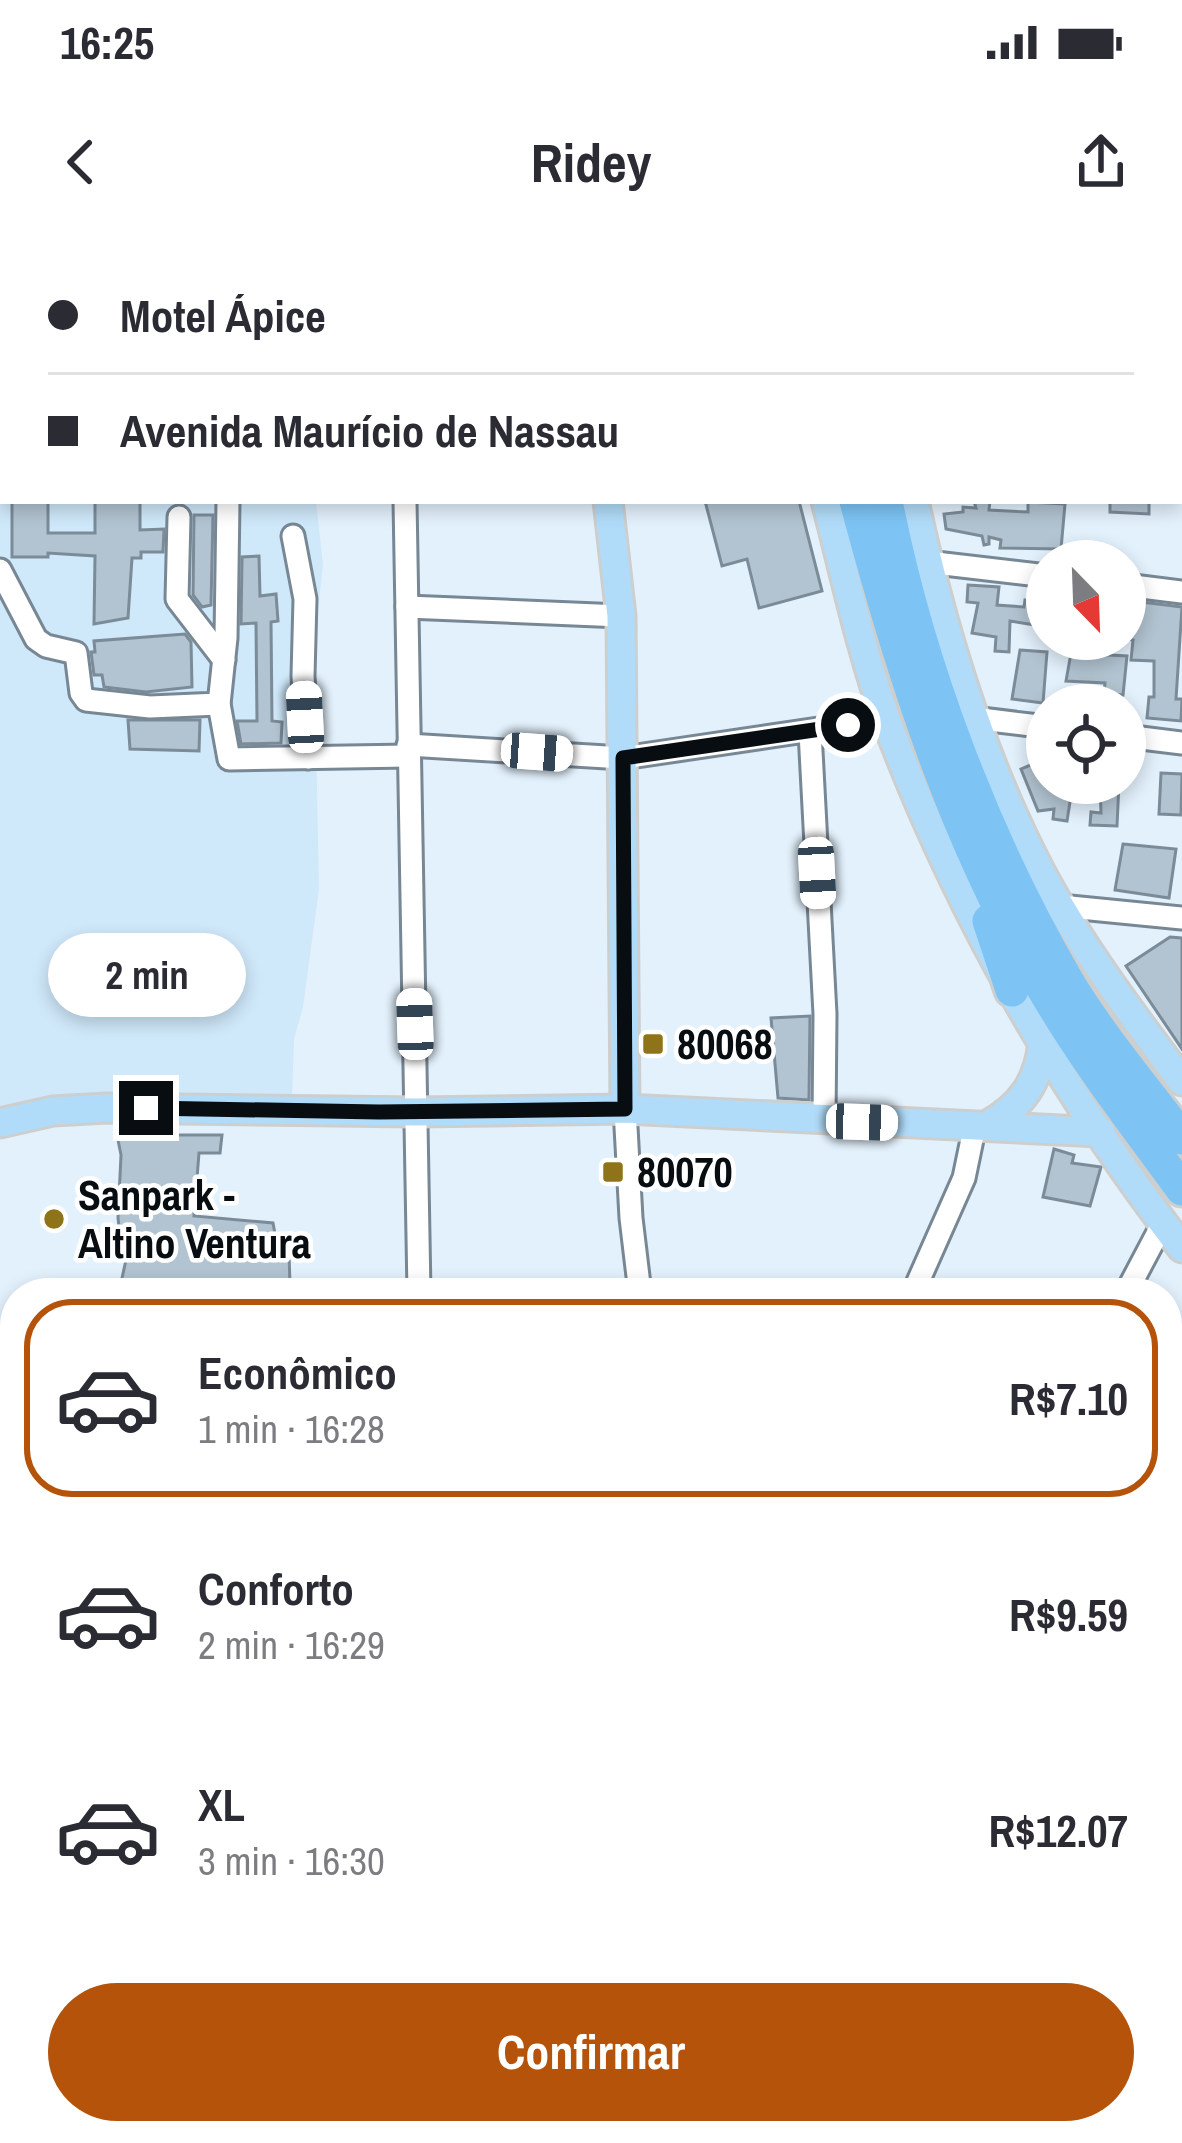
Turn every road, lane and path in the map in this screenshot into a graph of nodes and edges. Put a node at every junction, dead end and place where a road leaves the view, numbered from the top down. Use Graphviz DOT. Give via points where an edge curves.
graph roads {
  1 [pos="229,504"];
  2 [pos="406,504"];
  3 [pos="608,504"];
  4 [pos="827,504"];
  5 [pos="857,504"];
  6 [pos="887,504"];
  7 [pos="915,504"];
  8 [pos="179,517"];
  9 [pos="292,536"];
  10 [pos="927,562"];
  11 [pos="0,569"];
  12 [pos="1026,574"];
  13 [pos="1146,588"];
  14 [pos="1182,592"];
  15 [pos="407,607"];
  16 [pos="621,616"];
  17 [pos="224,660"];
  18 [pos="219,704"];
  19 [pos="974,718"];
  20 [pos="886,719"];
  21 [pos="1026,724"];
  22 [pos="810,732"];
  23 [pos="1146,739"];
  24 [pos="1182,743"];
  25 [pos="408,751"];
  26 [pos="308,758"];
  27 [pos="623,758"];
  28 [pos="961,789"];
  29 [pos="1040,871"];
  30 [pos="1060,906"];
  31 [pos="1182,918"];
  32 [pos="1012,989"];
  33 [pos="1043,1042"];
  34 [pos="1182,1081"];
  35 [pos="625,1109"];
  36 [pos="416,1112"];
  37 [pos="824,1121"];
  38 [pos="0,1124"];
  39 [pos="981,1125"];
  40 [pos="1101,1132"];
  41 [pos="1182,1138"];
  42 [pos="1182,1189"];
  43 [pos="1162,1223"];
  44 [pos="1182,1248"];
  45 [pos="419,1278"];
  46 [pos="638,1278"];
  47 [pos="920,1278"];
  48 [pos="1134,1278"];
  1 -- 17 [label="street"];
  2 -- 15 [label="street"];
  3 -- 16 [label="main road"];
  4 -- 20 [label="main road"];
  5 -- 28 [label="highway" via="920,724"];
  6 -- 28 [label="highway"];
  7 -- 10 [label="main road"];
  8 -- 17 [label="street" via="178,599"];
  9 -- 26 [label="street" via="305,598"];
  10 -- 12 [label="street"];
  10 -- 19 [label="main road"];
  11 -- 18 [label="street" via="36,639 76,653 86,700"];
  13 -- 14 [label="street"];
  15 -- 16 [label="street"];
  15 -- 25 [label="street"];
  16 -- 27 [label="main road"];
  17 -- 18 [label="street"];
  18 -- 26 [label="street" via="229,759"];
  19 -- 21 [label="street"];
  19 -- 29 [label="main road"];
  20 -- 22 [label="street"];
  20 -- 32 [label="main road"];
  22 -- 27 [label="street"];
  22 -- 37 [label="street"];
  23 -- 24 [label="street"];
  25 -- 26 [label="street"];
  25 -- 27 [label="street"];
  25 -- 36 [label="street"];
  27 -- 35 [label="main road"];
  28 -- 29 [label="highway"];
  28 -- 32 [label="highway"];
  28 -- 41 [label="highway" via="1069,982"];
  28 -- 42 [label="highway" via="1010,925 1055,1009"];
  29 -- 30 [label="main road"];
  30 -- 31 [label="street"];
  30 -- 34 [label="main road"];
  32 -- 33 [label="main road"];
  33 -- 39 [label="main road" via="1022,1100"];
  33 -- 40 [label="main road"];
  35 -- 36 [label="main road"];
  35 -- 37 [label="main road"];
  35 -- 46 [label="street"];
  36 -- 38 [label="main road" via="107,1108"];
  36 -- 45 [label="street"];
  37 -- 39 [label="main road"];
  39 -- 40 [label="main road"];
  39 -- 47 [label="street"];
  40 -- 43 [label="main road"];
  43 -- 44 [label="main road"];
  43 -- 48 [label="street"];
}
